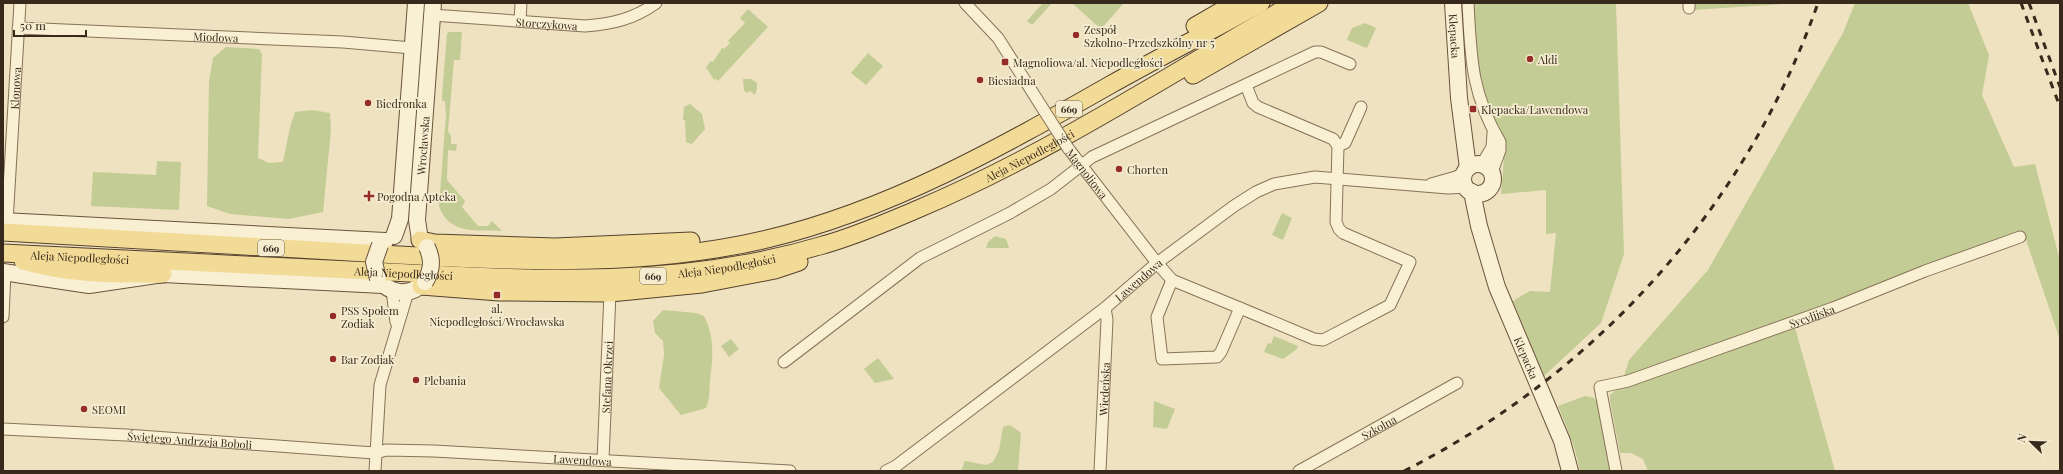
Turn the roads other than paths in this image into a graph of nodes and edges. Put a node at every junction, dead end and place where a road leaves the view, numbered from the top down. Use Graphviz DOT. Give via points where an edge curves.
graph roads {
  1 [pos="20,3"];
  2 [pos="416,3"];
  3 [pos="521,3"];
  4 [pos="656,3"];
  5 [pos="965,3"];
  6 [pos="1235,3"];
  7 [pos="1261,3"];
  8 [pos="1294,3"];
  9 [pos="1319,3"];
  10 [pos="1453,3"];
  11 [pos="1468,3"];
  12 [pos="433,9"];
  13 [pos="520,21"];
  14 [pos="18,28"];
  15 [pos="412,48"];
  16 [pos="1350,64"];
  17 [pos="1131,74"];
  18 [pos="1246,85"];
  19 [pos="1361,107"];
  20 [pos="1113,109"];
  21 [pos="1338,146"];
  22 [pos="1081,164"];
  23 [pos="1476,176"];
  24 [pos="1338,178"];
  25 [pos="1423,186"];
  26 [pos="941,199"];
  27 [pos="870,207"];
  28 [pos="4,225"];
  29 [pos="2020,237"];
  30 [pos="386,240"];
  31 [pos="424,244"];
  32 [pos="3,253"];
  33 [pos="1157,263"];
  34 [pos="4,267"];
  35 [pos="163,274"];
  36 [pos="1172,280"];
  37 [pos="384,285"];
  38 [pos="418,287"];
  39 [pos="610,293"];
  40 [pos="1105,308"];
  41 [pos="1240,308"];
  42 [pos="3,317"];
  43 [pos="397,327"];
  44 [pos="784,362"];
  45 [pos="1457,383"];
  46 [pos="3,429"];
  47 [pos="376,453"];
  48 [pos="603,460"];
  49 [pos="375,471"];
  50 [pos="790,471"];
  51 [pos="886,471"];
  52 [pos="1100,471"];
  53 [pos="1299,471"];
  54 [pos="1570,471"];
  55 [pos="1616,471"];
  1 -- 14 [label="street, Klonowa"];
  2 -- 15 [label="main road, Wrocławska"];
  3 -- 13 [label="street"];
  4 -- 13 [label="street, Storczykowa" via="630,18 610,24 585,26"];
  5 -- 22 [label="street, Magnoliowa, bridge" via="998,38 1068,148"];
  6 -- 17 [label="main road" via="1192,28"];
  7 -- 17 [label="main road, Aleja Niepodległości / 669"];
  8 -- 20 [label="main road, Aleja Niepodległości / 669"];
  9 -- 20 [label="main road" via="1179,83"];
  10 -- 23 [label="main road, Klepacka" via="1463,140"];
  11 -- 23 [label="street" via="1473,78 1500,142 1500,150"];
  12 -- 13 [label="street, Storczykowa"];
  12 -- 31 [label="main road, Wrocławska" via="417,220"];
  14 -- 15 [label="street, Miodowa" via="343,42"];
  14 -- 28 [label="street, Klonowa"];
  15 -- 30 [label="main road, Wrocławska" via="400,219"];
  16 -- 18 [label="street" via="1315,52"];
  17 -- 27 [label="main road, Aleja Niepodległości / 669" via="1007,144"];
  18 -- 21 [label="street" via="1253,103 1258,107 1333,139"];
  18 -- 22 [label="street"];
  19 -- 21 [label="street" via="1345,143"];
  20 -- 26 [label="main road, Aleja Niepodległości / 669" via="1016,163"];
  21 -- 24 [label="street"];
  22 -- 33 [label="street, Magnoliowa"];
  22 -- 44 [label="street" via="1050,189 1010,213 920,258"];
  23 -- 25 [label="street, Lawendowa"];
  23 -- 25 [label="street, Lawendowa" via="1448,188"];
  23 -- 54 [label="main road, Klepacka" via="1485,243 1497,287 1562,441"];
  24 -- 25 [label="street, Lawendowa"];
  24 -- 33 [label="street, Lawendowa" via="1295,179 1256,192"];
  24 -- 41 [label="street" via="1336,222 1339,229 1410,262 1390,305 1323,340 1314,339"];
  26 -- 32 [label="main road, Aleja Niepodległości / 669" via="853,235 773,258 702,271 610,279 546,280"];
  26 -- 39 [label="main road" via="878,234 776,270 702,284"];
  27 -- 28 [label="main road, Aleja Niepodległości / 669" via="821,224 743,244 612,260 457,258"];
  27 -- 31 [label="main road" via="711,241 555,247"];
  28 -- 30 [label="main road"];
  29 -- 55 [label="street, Sycylijska" via="1833,308 1628,381 1600,387"];
  30 -- 31 [label="main road" via="408,235"];
  30 -- 37 [label="main road, bridge" via="376,253 374,262"];
  31 -- 38 [label="main road, bridge" via="431,256 432,265 430,274"];
  33 -- 36 [label="street, Magnoliowa"];
  33 -- 40 [label="street, Lawendowa"];
  34 -- 35 [label="main road" via="97,274"];
  34 -- 42 [label="street"];
  35 -- 37 [label="main road"];
  36 -- 41 [label="street"];
  36 -- 41 [label="street" via="1157,317 1162,359 1217,356"];
  37 -- 38 [label="main road"];
  37 -- 43 [label="street"];
  38 -- 39 [label="main road" via="499,292"];
  38 -- 43 [label="street"];
  39 -- 48 [label="street, Stefana Okrzei"];
  40 -- 51 [label="street, Lawendowa"];
  40 -- 52 [label="street, Wiedeńska" via="1107,320"];
  43 -- 47 [label="street" via="380,385"];
  45 -- 53 [label="street, Szkolna"];
  46 -- 47 [label="street, Świętego Andrzeja Boboli"];
  47 -- 48 [label="street, Lawendowa" via="386,450 434,451"];
  47 -- 49 [label="street"];
  48 -- 50 [label="street, Lawendowa"];
}
